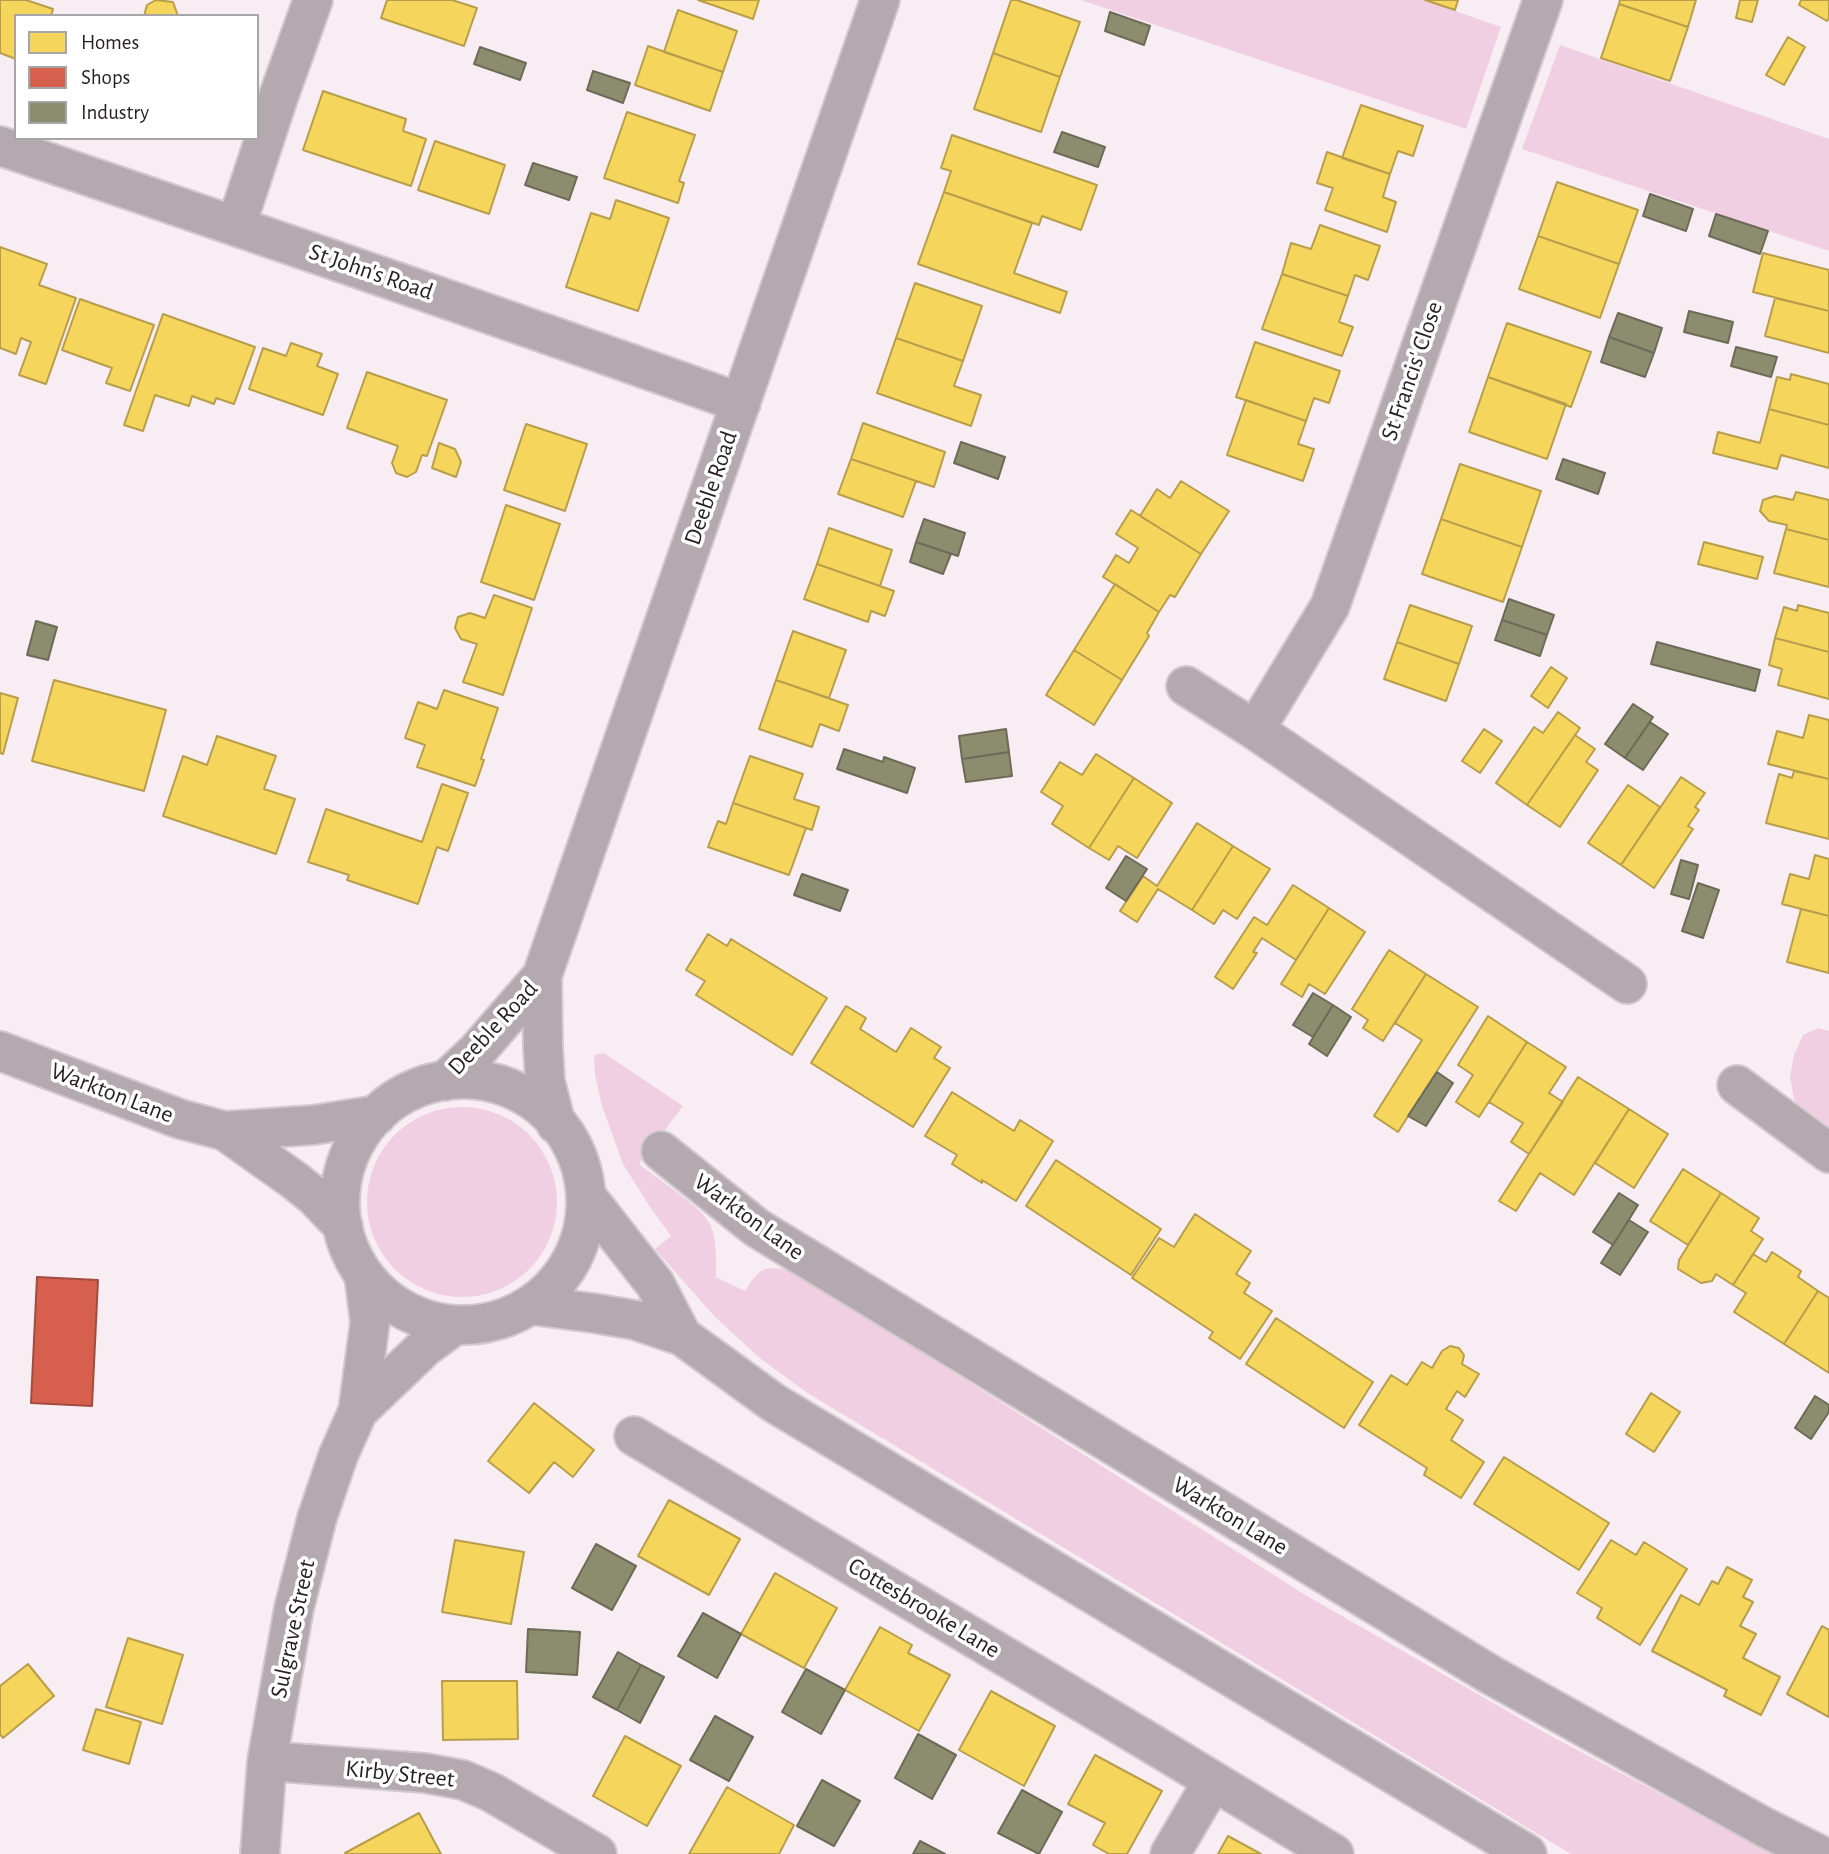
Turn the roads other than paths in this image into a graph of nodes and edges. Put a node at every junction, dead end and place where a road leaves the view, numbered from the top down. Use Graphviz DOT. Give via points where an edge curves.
graph roads {
  1 [pos="313,0"];
  2 [pos="880,0"];
  3 [pos="1543,0"];
  4 [pos="0,146"];
  5 [pos="236,226"];
  6 [pos="741,403"];
  7 [pos="1186,686"];
  8 [pos="1255,730"];
  9 [pos="542,976"];
  10 [pos="1627,984"];
  11 [pos="0,1051"];
  12 [pos="445,1081"];
  13 [pos="1737,1085"];
  14 [pos="377,1115"];
  15 [pos="556,1124"];
  16 [pos="225,1131"];
  17 [pos="661,1151"];
  18 [pos="1829,1153"];
  19 [pos="587,1197"];
  20 [pos="343,1226"];
  21 [pos="365,1276"];
  22 [pos="530,1305"];
  23 [pos="455,1325"];
  24 [pos="682,1336"];
  25 [pos="358,1411"];
  26 [pos="634,1436"];
  27 [pos="267,1761"];
  28 [pos="1213,1781"];
  29 [pos="260,1854"];
  30 [pos="597,1854"];
  31 [pos="1170,1854"];
  32 [pos="1334,1854"];
  33 [pos="1527,1854"];
  34 [pos="1818,1854"];
  1 -- 5 [label="street"];
  2 -- 6 [label="street, Deeble Road"];
  3 -- 8 [label="street, St Francis' Close" via="1330,606"];
  4 -- 5 [label="street, St John's Road"];
  5 -- 6 [label="street, St John's Road"];
  6 -- 9 [label="street, Deeble Road"];
  7 -- 8 [label="street"];
  8 -- 10 [label="street"];
  9 -- 12 [label="street, Deeble Road"];
  9 -- 15 [label="street, Deeble Road" via="545,1081"];
  11 -- 16 [label="street, Warkton Lane" via="180,1119"];
  12 -- 14 [label="street" via="392,1101"];
  12 -- 15 [label="street" via="471,1078 501,1084 544,1109"];
  13 -- 18 [label="street"];
  14 -- 16 [label="street, Warkton Lane"];
  14 -- 20 [label="street" via="364,1128 345,1166 340,1203"];
  15 -- 19 [label="street" via="575,1149"];
  16 -- 20 [label="street, Warkton Lane" via="314,1196"];
  17 -- 34 [label="street, Warkton Lane" via="757,1228 1479,1668"];
  19 -- 22 [label="street" via="585,1222 572,1260 548,1292"];
  19 -- 24 [label="street" via="654,1284"];
  20 -- 21 [label="street" via="346,1242"];
  21 -- 23 [label="street" via="404,1311"];
  21 -- 25 [label="street, Sulgrave Street" via="370,1322"];
  22 -- 23 [label="street" via="508,1318"];
  22 -- 24 [label="street" via="635,1320"];
  23 -- 25 [label="street, Sulgrave Street" via="425,1346"];
  24 -- 33 [label="street" via="774,1403"];
  25 -- 27 [label="street, Sulgrave Street" via="317,1518 294,1608"];
  26 -- 28 [label="street, Cottesbrooke Lane"];
  27 -- 29 [label="street, Sulgrave Street"];
  27 -- 30 [label="street, Kirby Street" via="463,1780"];
  28 -- 31 [label="street"];
  28 -- 32 [label="street, Cottesbrooke Lane"];
}
